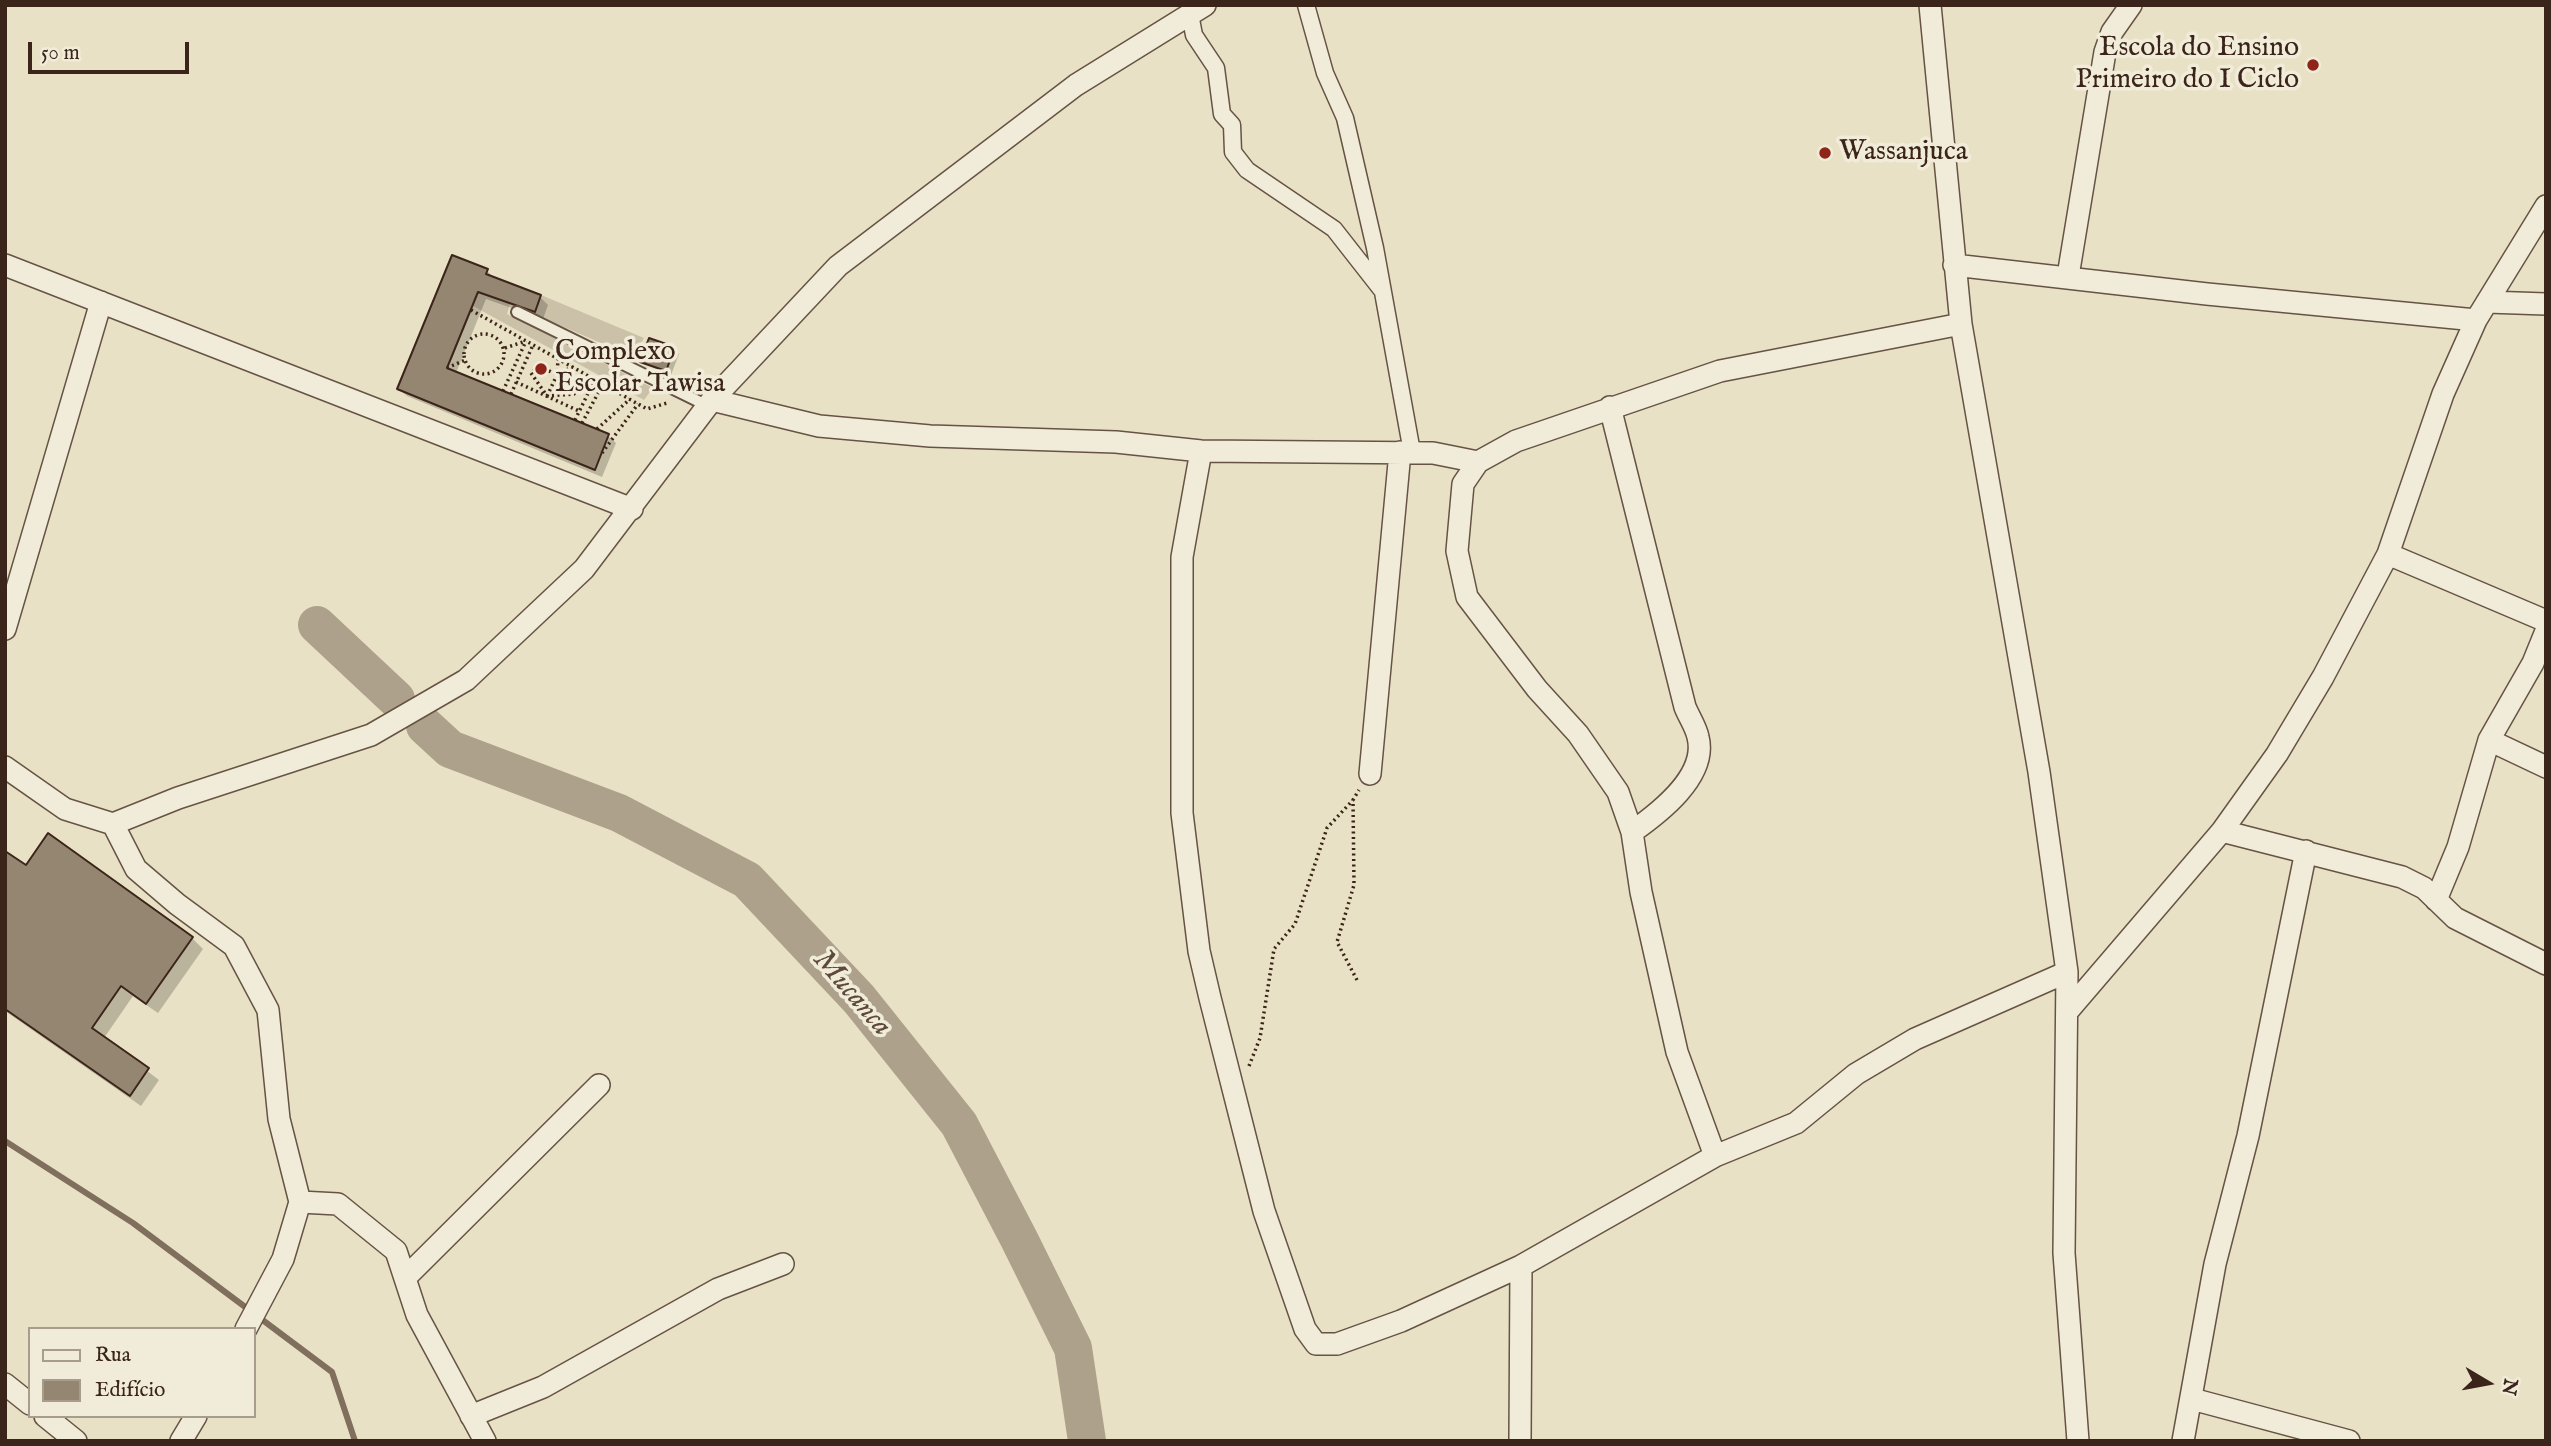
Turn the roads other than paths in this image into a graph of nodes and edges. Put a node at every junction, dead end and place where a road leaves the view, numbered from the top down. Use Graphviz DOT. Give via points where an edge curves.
graph roads {
  1 [pos="1306,5"];
  2 [pos="1930,5"];
  3 [pos="2131,5"];
  4 [pos="1198,10"];
  5 [pos="2546,206"];
  6 [pos="5,265"];
  7 [pos="1954,265"];
  8 [pos="2068,276"];
  9 [pos="1382,291"];
  10 [pos="101,302"];
  11 [pos="2546,304"];
  12 [pos="2481,311"];
  13 [pos="517,312"];
  14 [pos="1961,324"];
  15 [pos="703,401"];
  16 [pos="1610,407"];
  17 [pos="1201,451"];
  18 [pos="1406,452"];
  19 [pos="1478,462"];
  20 [pos="632,509"];
  21 [pos="2388,554"];
  22 [pos="2546,621"];
  23 [pos="5,629"];
  24 [pos="2546,631"];
  25 [pos="2489,740"];
  26 [pos="5,767"];
  27 [pos="2546,767"];
  28 [pos="1370,774"];
  29 [pos="113,824"];
  30 [pos="2221,831"];
  31 [pos="1632,832"];
  32 [pos="2306,851"];
  33 [pos="2436,900"];
  34 [pos="2546,964"];
  35 [pos="2067,972"];
  36 [pos="2067,1012"];
  37 [pos="599,1085"];
  38 [pos="1715,1156"];
  39 [pos="300,1202"];
  40 [pos="783,1264"];
  41 [pos="1521,1266"];
  42 [pos="405,1278"];
  43 [pos="247,1327"];
  44 [pos="5,1384"];
  45 [pos="2192,1399"];
  46 [pos="28,1402"];
  47 [pos="471,1416"];
  48 [pos="47,1418"];
  49 [pos="195,1418"];
  50 [pos="76,1441"];
  51 [pos="181,1441"];
  52 [pos="485,1441"];
  53 [pos="1520,1441"];
  54 [pos="2078,1441"];
  55 [pos="2183,1441"];
  56 [pos="2348,1441"];
  1 -- 9 [label="street" via="1325,73 1345,118"];
  2 -- 7 [label="street"];
  3 -- 8 [label="street" via="2112,32 2105,52"];
  4 -- 9 [label="street" via="1194,35 1216,68 1233,152 1247,170 1334,229"];
  4 -- 15 [label="street" via="1076,85 838,266"];
  5 -- 12 [label="street"];
  6 -- 10 [label="street"];
  7 -- 8 [label="street"];
  7 -- 14 [label="street"];
  8 -- 12 [label="street" via="2207,294"];
  9 -- 18 [label="street"];
  10 -- 20 [label="street"];
  10 -- 23 [label="street"];
  11 -- 12 [label="street"];
  12 -- 21 [label="street" via="2443,394"];
  13 -- 15 [label="lane"];
  14 -- 16 [label="street" via="1720,371"];
  14 -- 35 [label="street" via="2039,772"];
  15 -- 17 [label="street" via="819,426"];
  15 -- 20 [label="street"];
  16 -- 19 [label="street" via="1516,441"];
  16 -- 31 [label="street" via="1685,707 1699,740 1693,774 1665,809"];
  17 -- 18 [label="street"];
  17 -- 41 [label="street" via="1182,557 1182,813 1199,951 1264,1211 1305,1329 1316,1344 1337,1344 1401,1321"];
  18 -- 19 [label="street"];
  18 -- 28 [label="street"];
  19 -- 31 [label="street" via="1463,484 1457,551 1467,597 1537,689 1578,734 1618,792"];
  20 -- 29 [label="street" via="584,569 466,680 371,736 178,798"];
  21 -- 22 [label="street"];
  21 -- 30 [label="street" via="2277,754"];
  24 -- 25 [label="street"];
  25 -- 27 [label="street"];
  25 -- 33 [label="street" via="2458,847"];
  26 -- 29 [label="street" via="65,809"];
  29 -- 39 [label="street" via="136,869 234,946 268,1010 279,1119"];
  30 -- 32 [label="street"];
  30 -- 36 [label="street"];
  31 -- 38 [label="street" via="1677,1052"];
  32 -- 33 [label="street" via="2402,877"];
  32 -- 45 [label="street" via="2248,1136 2215,1264"];
  33 -- 34 [label="street" via="2455,918"];
  35 -- 36 [label="street"];
  35 -- 38 [label="street" via="1914,1039 1856,1074 1796,1123"];
  36 -- 54 [label="street" via="2064,1253"];
  37 -- 42 [label="street"];
  38 -- 41 [label="street"];
  39 -- 42 [label="street" via="338,1204 396,1251"];
  39 -- 43 [label="street" via="283,1259"];
  40 -- 47 [label="street" via="718,1289 543,1387"];
  41 -- 53 [label="street"];
  42 -- 47 [label="street" via="416,1315"];
  44 -- 46 [label="street"];
  45 -- 55 [label="street"];
  45 -- 56 [label="street"];
  47 -- 52 [label="street"];
  48 -- 50 [label="street"];
  49 -- 51 [label="street"];
}
